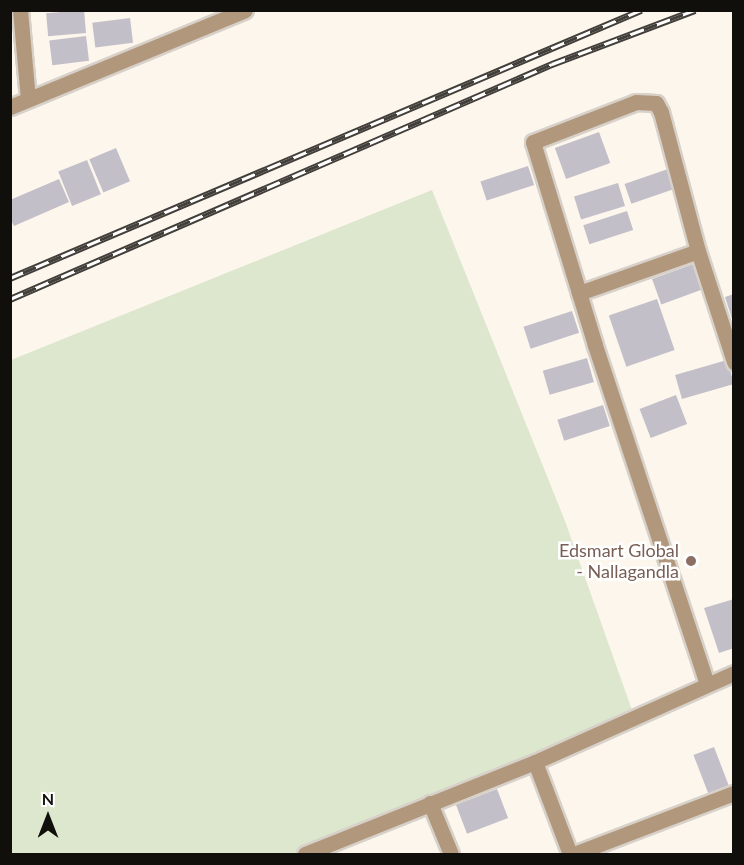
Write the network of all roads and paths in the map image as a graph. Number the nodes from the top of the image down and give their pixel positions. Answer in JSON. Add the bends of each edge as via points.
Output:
{"nodes":[{"id":1,"x":20,"y":10,"type":"edge"},
{"id":2,"x":245,"y":10,"type":"edge"},
{"id":3,"x":28,"y":99,"type":"junction"},
{"id":4,"x":10,"y":107,"type":"edge"},
{"id":5,"x":698,"y":251,"type":"junction"},
{"id":6,"x":579,"y":293,"type":"junction"},
{"id":7,"x":734,"y":362,"type":"edge"},
{"id":8,"x":734,"y":673,"type":"edge"},
{"id":9,"x":707,"y":684,"type":"junction"},
{"id":10,"x":535,"y":762,"type":"junction"},
{"id":11,"x":734,"y":793,"type":"edge"},
{"id":12,"x":430,"y":803,"type":"junction"},
{"id":13,"x":305,"y":855,"type":"edge"},
{"id":14,"x":451,"y":855,"type":"edge"},
{"id":15,"x":570,"y":855,"type":"edge"},
{"id":16,"x":574,"y":855,"type":"edge"}],
"edges":[{"from":1,"to":3,"type":"street"},
{"from":2,"to":3,"type":"street"},
{"from":3,"to":4,"type":"street"},
{"from":5,"to":6,"type":"street"},
{"from":5,"to":6,"type":"street","via":[[661,112],[656,103],[636,102],[533,142]]},
{"from":5,"to":7,"type":"street"},
{"from":6,"to":9,"type":"street"},
{"from":8,"to":9,"type":"street"},
{"from":9,"to":10,"type":"street"},
{"from":10,"to":12,"type":"street"},
{"from":10,"to":15,"type":"street"},
{"from":11,"to":16,"type":"street"},
{"from":12,"to":13,"type":"street"},
{"from":12,"to":14,"type":"street"}]}
